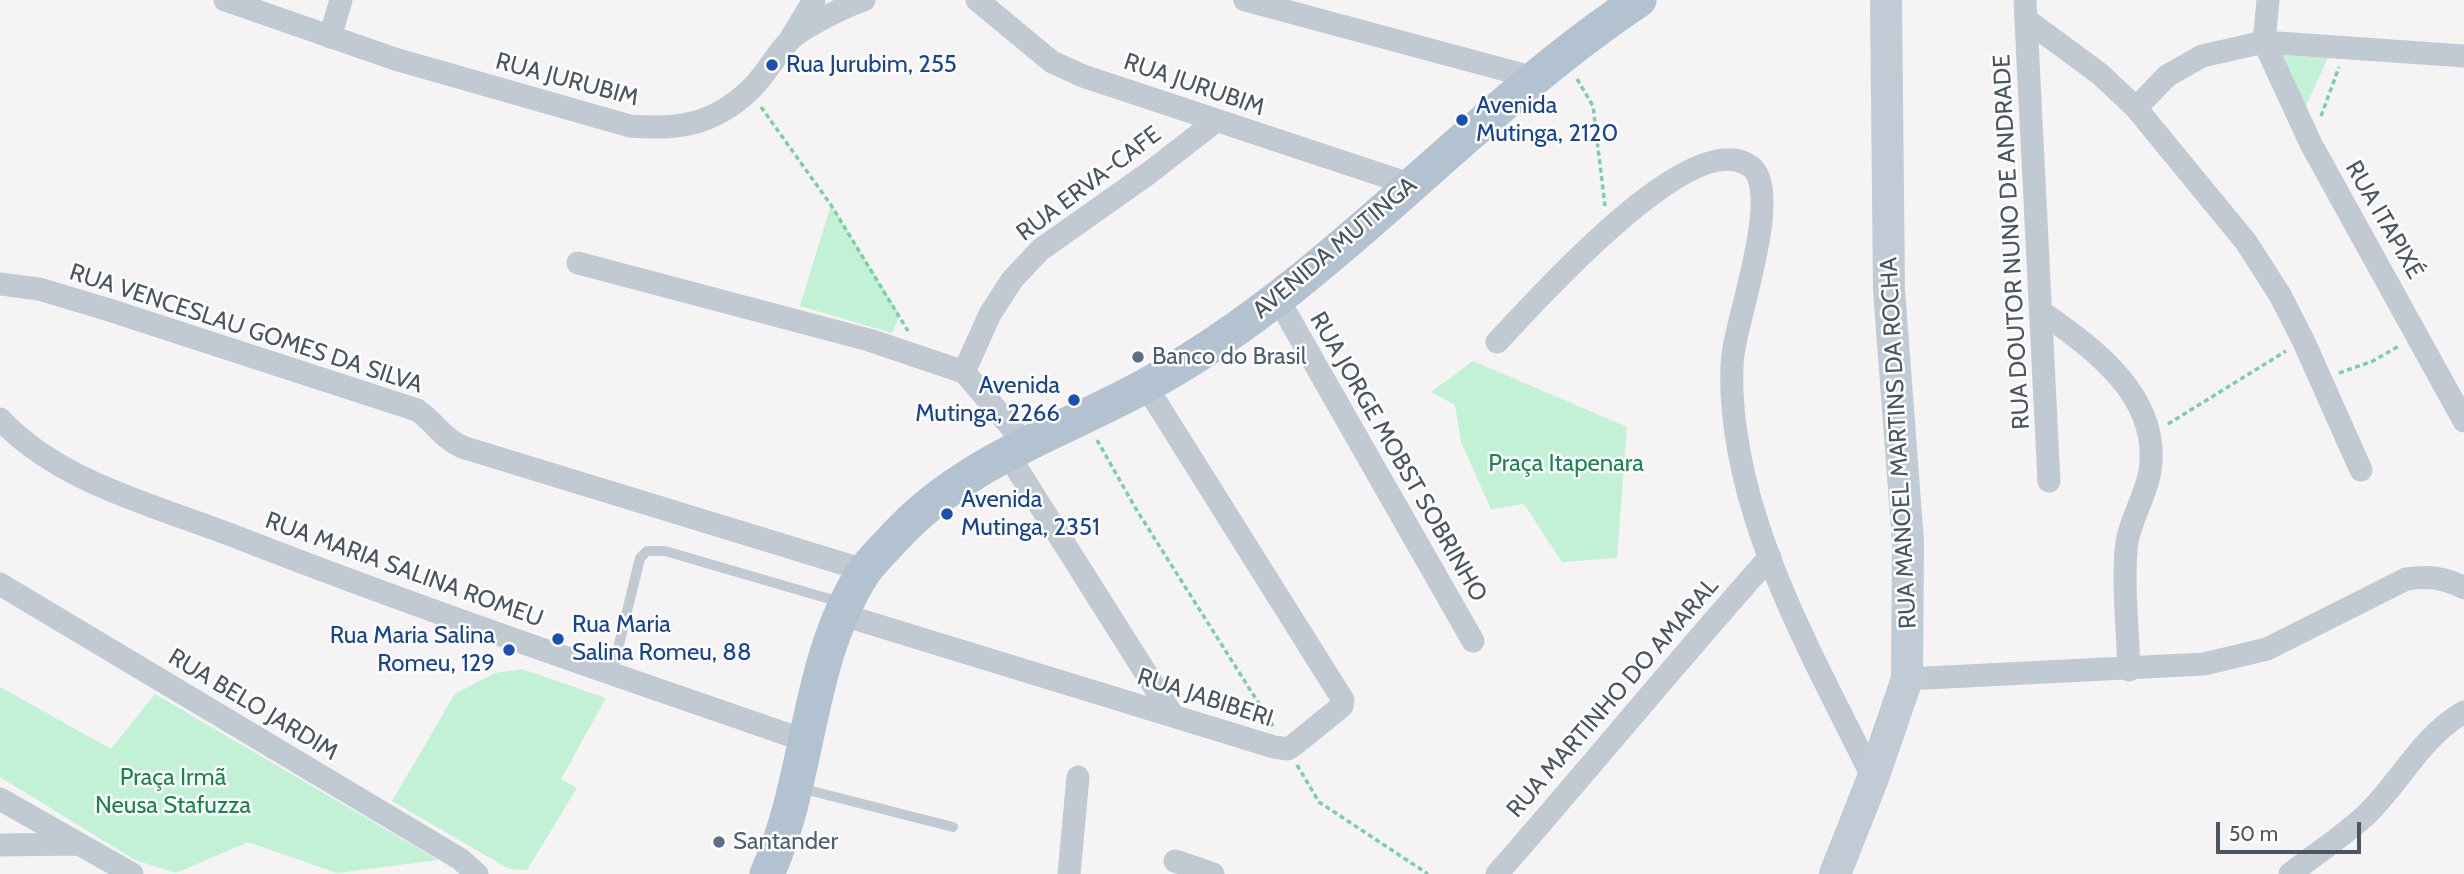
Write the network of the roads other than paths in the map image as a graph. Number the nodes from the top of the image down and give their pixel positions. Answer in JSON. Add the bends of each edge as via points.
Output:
{"nodes":[{"id":1,"x":225,"y":0,"type":"edge"},
{"id":2,"x":341,"y":0,"type":"edge"},
{"id":3,"x":814,"y":0,"type":"edge"},
{"id":4,"x":864,"y":0,"type":"edge"},
{"id":5,"x":977,"y":0,"type":"edge"},
{"id":6,"x":1245,"y":0,"type":"edge"},
{"id":7,"x":1639,"y":0,"type":"edge"},
{"id":8,"x":1886,"y":0,"type":"edge"},
{"id":9,"x":2268,"y":0,"type":"edge"},
{"id":10,"x":2026,"y":10,"type":"edge"},
{"id":11,"x":330,"y":37,"type":"junction"},
{"id":12,"x":791,"y":38,"type":"junction"},
{"id":13,"x":2264,"y":42,"type":"junction"},
{"id":14,"x":2464,"y":57,"type":"edge"},
{"id":15,"x":1535,"y":78,"type":"junction"},
{"id":16,"x":2136,"y":108,"type":"junction"},
{"id":17,"x":1216,"y":121,"type":"junction"},
{"id":18,"x":1412,"y":185,"type":"junction"},
{"id":19,"x":578,"y":263,"type":"dead end"},
{"id":20,"x":0,"y":284,"type":"edge"},
{"id":21,"x":1278,"y":299,"type":"junction"},
{"id":22,"x":2043,"y":313,"type":"junction"},
{"id":23,"x":1497,"y":342,"type":"dead end"},
{"id":24,"x":964,"y":372,"type":"junction"},
{"id":25,"x":1146,"y":386,"type":"junction"},
{"id":26,"x":0,"y":419,"type":"edge"},
{"id":27,"x":2464,"y":421,"type":"edge"},
{"id":28,"x":1016,"y":448,"type":"junction"},
{"id":29,"x":2361,"y":470,"type":"dead end"},
{"id":30,"x":2049,"y":481,"type":"dead end"},
{"id":31,"x":1770,"y":557,"type":"junction"},
{"id":32,"x":864,"y":570,"type":"junction"},
{"id":33,"x":0,"y":584,"type":"edge"},
{"id":34,"x":2464,"y":588,"type":"edge"},
{"id":35,"x":843,"y":609,"type":"junction"},
{"id":36,"x":1473,"y":641,"type":"dead end"},
{"id":37,"x":2129,"y":670,"type":"junction"},
{"id":38,"x":612,"y":673,"type":"junction"},
{"id":39,"x":1907,"y":679,"type":"junction"},
{"id":40,"x":2464,"y":712,"type":"edge"},
{"id":41,"x":1171,"y":713,"type":"junction"},
{"id":42,"x":806,"y":741,"type":"junction"},
{"id":43,"x":1078,"y":777,"type":"dead end"},
{"id":44,"x":1873,"y":778,"type":"junction"},
{"id":45,"x":795,"y":787,"type":"junction"},
{"id":46,"x":0,"y":799,"type":"edge"},
{"id":47,"x":953,"y":827,"type":"dead end"},
{"id":48,"x":77,"y":844,"type":"junction"},
{"id":49,"x":0,"y":845,"type":"edge"},
{"id":50,"x":1175,"y":861,"type":"dead end"},
{"id":51,"x":770,"y":873,"type":"edge"},
{"id":52,"x":132,"y":874,"type":"edge"},
{"id":53,"x":477,"y":874,"type":"edge"},
{"id":54,"x":1069,"y":874,"type":"edge"},
{"id":55,"x":1213,"y":874,"type":"edge"},
{"id":56,"x":1497,"y":874,"type":"edge"},
{"id":57,"x":1835,"y":874,"type":"edge"},
{"id":58,"x":2290,"y":874,"type":"edge"}],
"edges":[{"from":1,"to":11,"type":"street","name":"RUA JURUBIM"},
{"from":2,"to":11,"type":"street"},
{"from":3,"to":12,"type":"street"},
{"from":4,"to":12,"type":"street","name":"RUA JURUBIM"},
{"from":5,"to":17,"type":"street","name":"RUA JURUBIM","via":[[1052,62]]},
{"from":6,"to":15,"type":"street"},
{"from":7,"to":15,"type":"main road","name":"AVENIDA MUTINGA"},
{"from":8,"to":39,"type":"main road","name":"RUA MANOEL MARTINS DA ROCHA","via":[[1889,290],[1908,542]]},
{"from":9,"to":13,"type":"street"},
{"from":10,"to":16,"type":"street"},
{"from":10,"to":22,"type":"street","name":"RUA DOUTOR NUNO DE ANDRADE"},
{"from":11,"to":12,"type":"street","name":"RUA JURUBIM","via":[[395,60],[630,126],[664,129],[691,126],[749,91]]},
{"from":13,"to":14,"type":"street"},
{"from":13,"to":16,"type":"street","via":[[2202,56],[2167,76]]},
{"from":13,"to":27,"type":"street","name":"RUA ITAPIXÉ","via":[[2311,144]]},
{"from":15,"to":18,"type":"main road","name":"AVENIDA MUTINGA"},
{"from":16,"to":29,"type":"street","via":[[2246,242],[2280,295]]},
{"from":17,"to":18,"type":"street","name":"RUA JURUBIM"},
{"from":17,"to":24,"type":"street","name":"RUA ERVA-CAFE","via":[[1040,250],[1012,280],[990,314]]},
{"from":18,"to":21,"type":"main road","name":"AVENIDA MUTINGA"},
{"from":19,"to":24,"type":"street","via":[[869,340]]},
{"from":20,"to":32,"type":"street","name":"RUA VENCESLAU GOMES DA SILVA","via":[[39,289],[106,309],[417,410],[446,440],[462,447]]},
{"from":21,"to":25,"type":"main road","name":"AVENIDA MUTINGA","via":[[1214,346]]},
{"from":21,"to":36,"type":"street","name":"RUA JORGE MOBST SOBRINHO"},
{"from":22,"to":30,"type":"street","name":"RUA DOUTOR NUNO DE ANDRADE"},
{"from":22,"to":37,"type":"street","via":[[2112,368],[2142,412],[2150,436],[2150,473],[2127,546]]},
{"from":23,"to":31,"type":"street","via":[[1608,229],[1672,180],[1722,159],[1738,159],[1752,167],[1758,174],[1761,206],[1759,244],[1733,354],[1732,392],[1737,438]]},
{"from":24,"to":28,"type":"street"},
{"from":25,"to":28,"type":"main road","name":"AVENIDA MUTINGA"},
{"from":25,"to":41,"type":"street","name":"RUA JABIBERI","via":[[1341,696],[1342,706],[1288,749]]},
{"from":26,"to":38,"type":"street","name":"RUA MARIA SALINA ROMEU","via":[[48,461],[93,481],[363,586]]},
{"from":28,"to":32,"type":"main road","name":"AVENIDA MUTINGA","via":[[921,508]]},
{"from":28,"to":41,"type":"street"},
{"from":31,"to":44,"type":"street"},
{"from":31,"to":56,"type":"street","name":"RUA MARTINHO DO AMARAL"},
{"from":32,"to":35,"type":"main road","name":"AVENIDA MUTINGA"},
{"from":33,"to":53,"type":"street","name":"RUA BELO JARDIM","via":[[448,852]]},
{"from":34,"to":37,"type":"street","via":[[2428,576],[2406,579],[2267,649],[2204,664]]},
{"from":35,"to":38,"type":"lane","via":[[665,551],[647,551],[640,558]]},
{"from":35,"to":41,"type":"street","name":"RUA JABIBERI"},
{"from":35,"to":42,"type":"main road","name":"AVENIDA MUTINGA","via":[[815,694]]},
{"from":37,"to":39,"type":"street"},
{"from":38,"to":42,"type":"street","name":"RUA MARIA SALINA ROMEU"},
{"from":39,"to":44,"type":"main road","name":"RUA MANOEL MARTINS DA ROCHA"},
{"from":40,"to":58,"type":"street","via":[[2451,719],[2409,762],[2368,813]]},
{"from":42,"to":45,"type":"main road","name":"AVENIDA MUTINGA"},
{"from":43,"to":54,"type":"street"},
{"from":44,"to":57,"type":"main road","name":"RUA MANOEL MARTINS DA ROCHA"},
{"from":45,"to":47,"type":"lane"},
{"from":45,"to":51,"type":"main road","name":"AVENIDA MUTINGA"},
{"from":46,"to":48,"type":"street"},
{"from":48,"to":49,"type":"street"},
{"from":48,"to":52,"type":"street"},
{"from":50,"to":55,"type":"street"}]}
